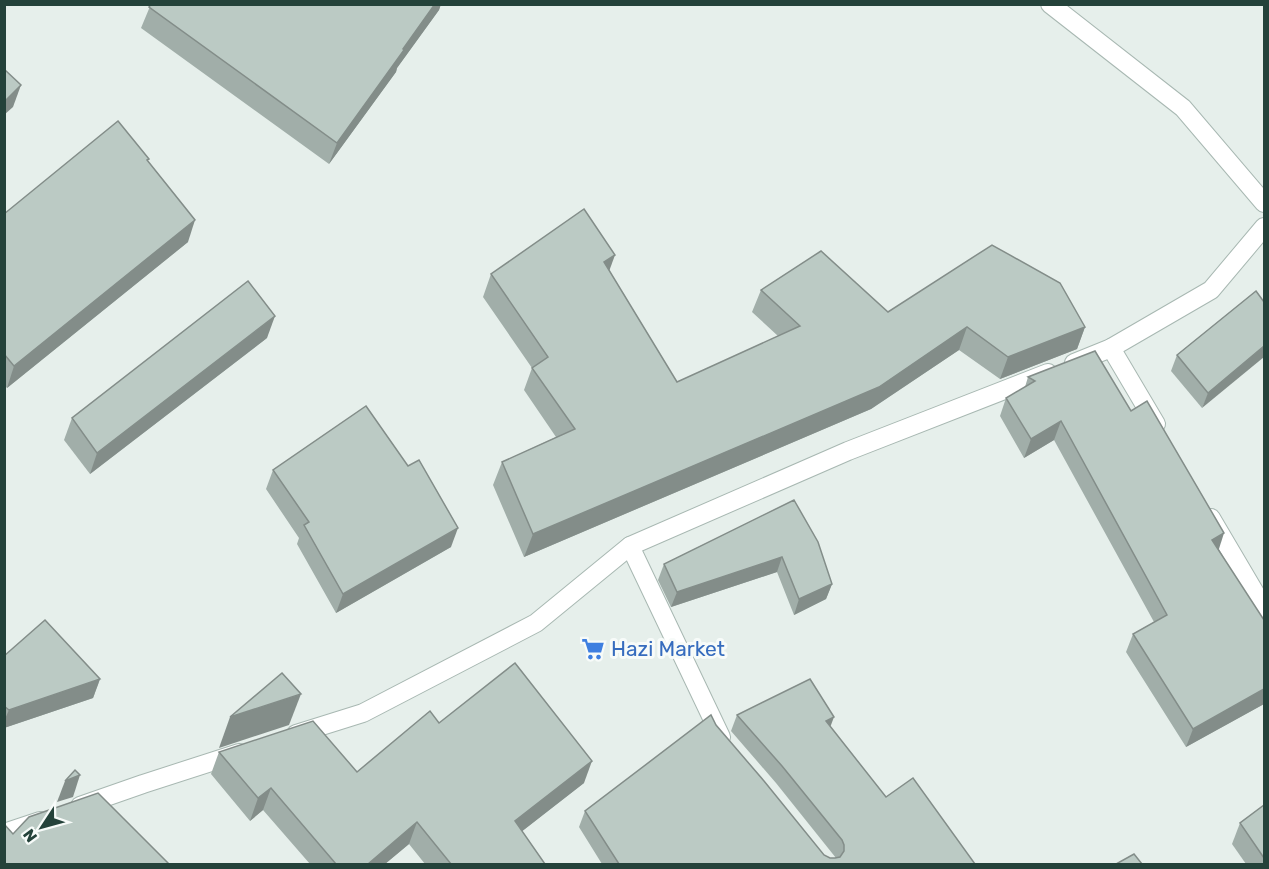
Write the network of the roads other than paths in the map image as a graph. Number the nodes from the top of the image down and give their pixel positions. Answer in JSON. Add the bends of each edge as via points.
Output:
{"nodes":[{"id":1,"x":1050,"y":4,"type":"edge"},
{"id":2,"x":1264,"y":203,"type":"edge"},
{"id":3,"x":1264,"y":227,"type":"edge"},
{"id":4,"x":1111,"y":348,"type":"junction"},
{"id":5,"x":1164,"y":438,"type":"edge"},
{"id":6,"x":1206,"y":508,"type":"edge"},
{"id":7,"x":630,"y":546,"type":"junction"},
{"id":8,"x":1264,"y":608,"type":"edge"},
{"id":9,"x":275,"y":741,"type":"edge"},
{"id":10,"x":253,"y":748,"type":"edge"},
{"id":11,"x":732,"y":750,"type":"edge"},
{"id":12,"x":4,"y":833,"type":"edge"}],
"edges":[{"from":1,"to":2,"type":"street","via":[[1183,108]]},
{"from":3,"to":4,"type":"street","via":[[1211,290]]},
{"from":4,"to":5,"type":"street"},
{"from":4,"to":7,"type":"street","via":[[848,452]]},
{"from":6,"to":8,"type":"street"},
{"from":7,"to":9,"type":"street","via":[[536,623],[363,713]]},
{"from":7,"to":11,"type":"street","via":[[719,734]]},
{"from":10,"to":12,"type":"street"}]}
